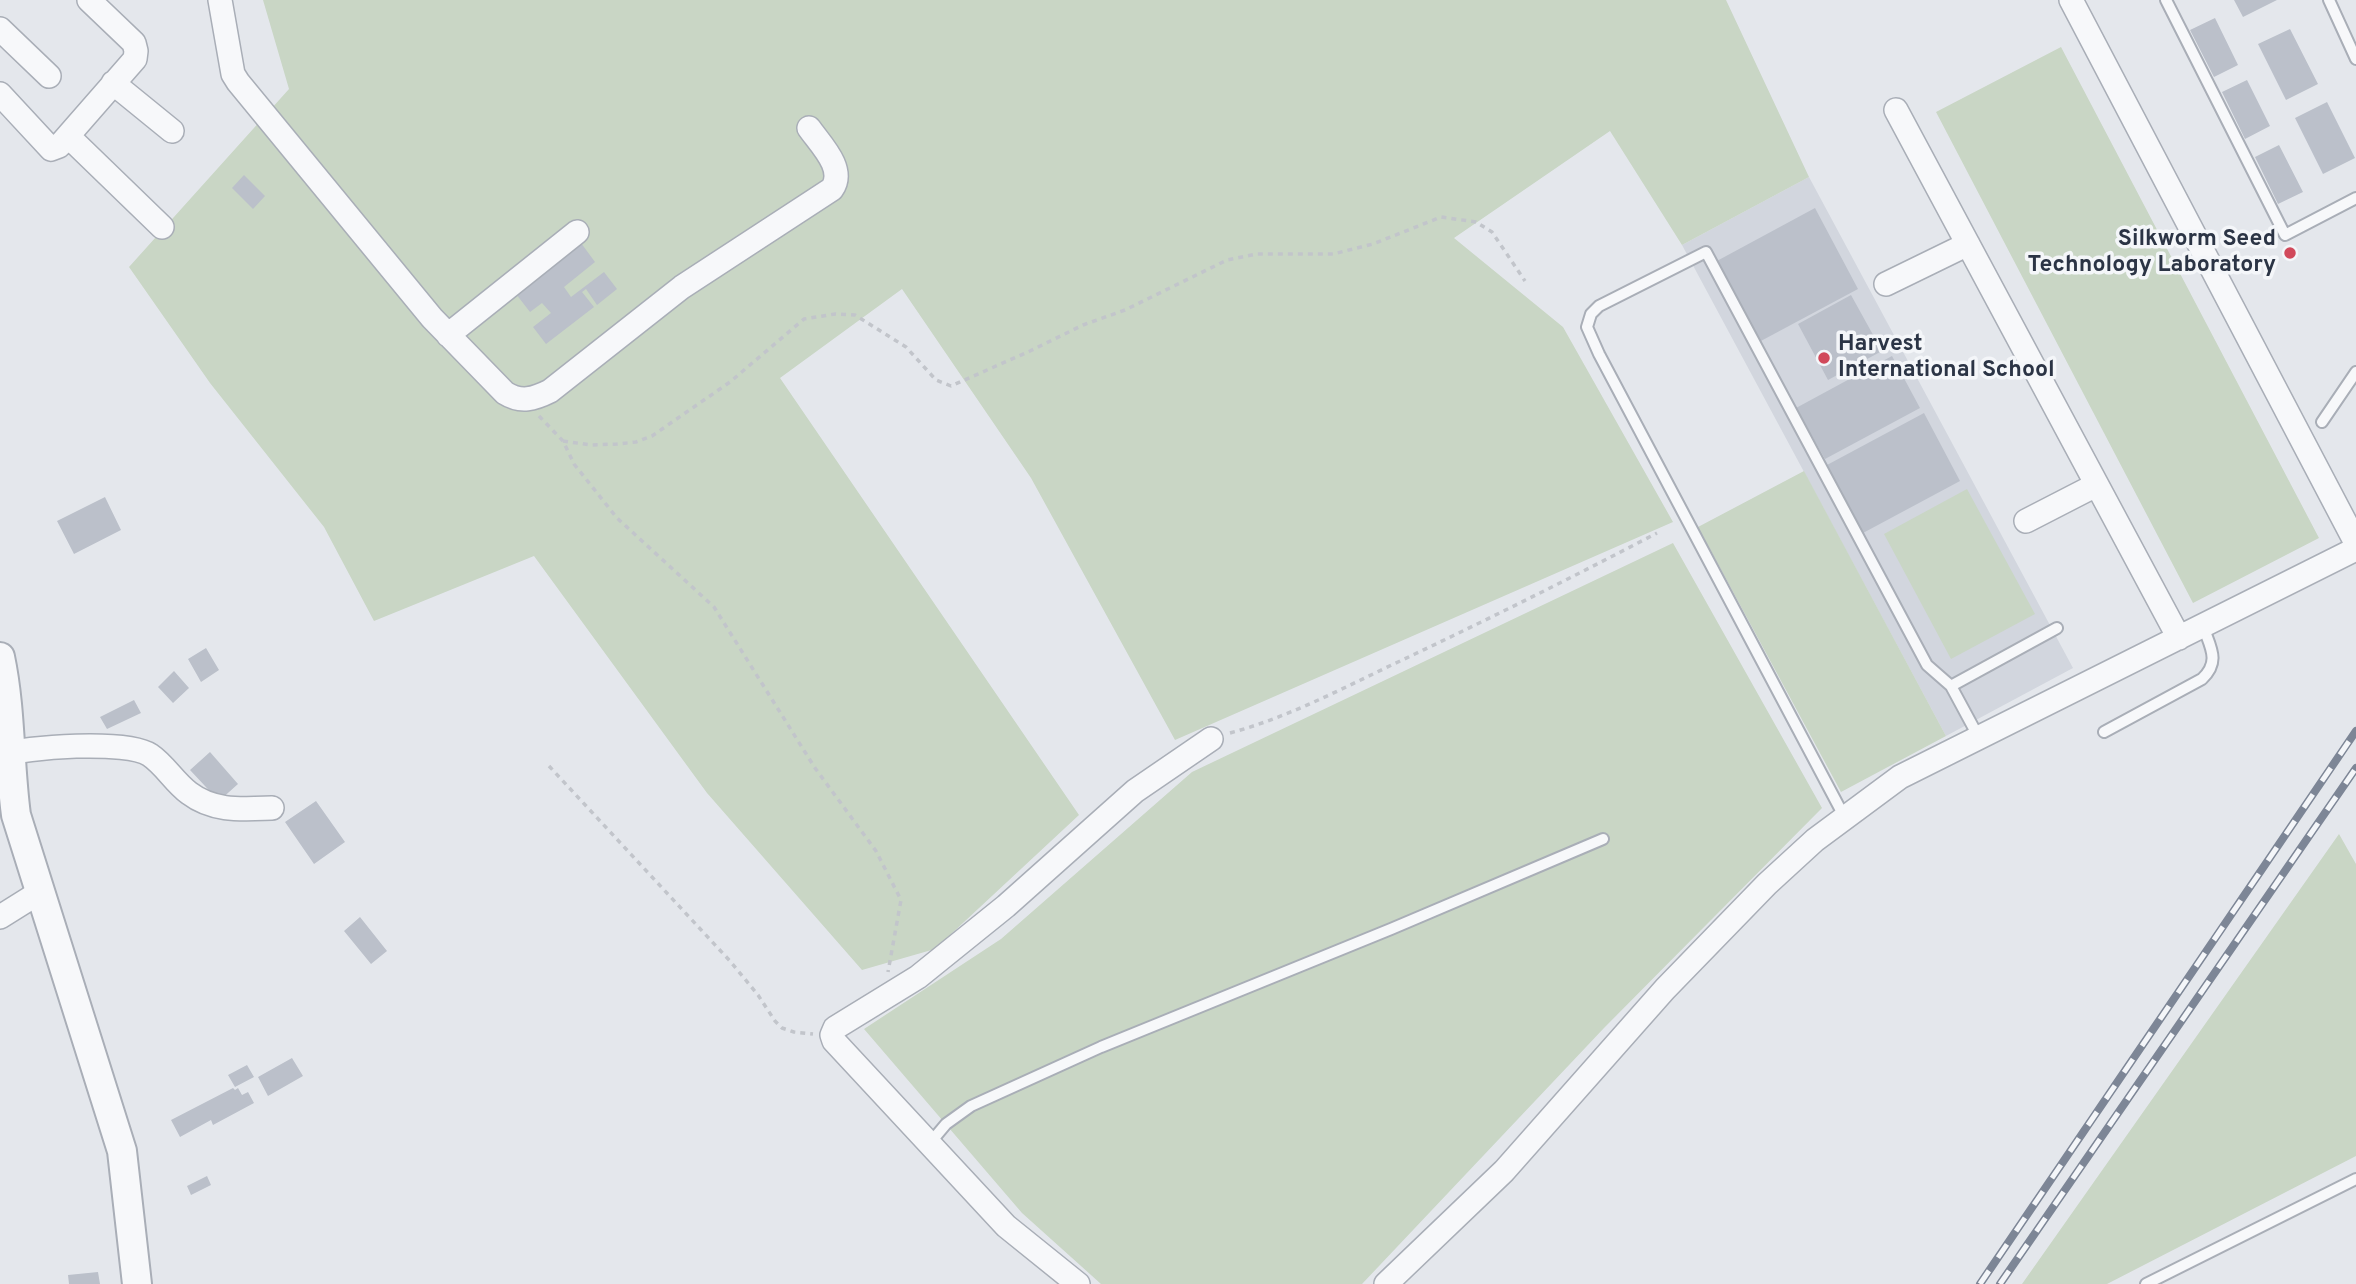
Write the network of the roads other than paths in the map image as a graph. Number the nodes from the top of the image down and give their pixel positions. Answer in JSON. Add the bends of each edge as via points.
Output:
{"nodes":[{"id":1,"x":89,"y":0,"type":"edge"},
{"id":2,"x":220,"y":0,"type":"edge"},
{"id":3,"x":2071,"y":0,"type":"edge"},
{"id":4,"x":2165,"y":0,"type":"edge"},
{"id":5,"x":2329,"y":0,"type":"edge"},
{"id":6,"x":0,"y":29,"type":"edge"},
{"id":7,"x":2356,"y":59,"type":"edge"},
{"id":8,"x":49,"y":76,"type":"dead end"},
{"id":9,"x":113,"y":83,"type":"junction"},
{"id":10,"x":0,"y":94,"type":"edge"},
{"id":11,"x":1896,"y":110,"type":"dead end"},
{"id":12,"x":809,"y":128,"type":"dead end"},
{"id":13,"x":172,"y":131,"type":"dead end"},
{"id":14,"x":68,"y":136,"type":"junction"},
{"id":15,"x":2356,"y":198,"type":"edge"},
{"id":16,"x":162,"y":227,"type":"dead end"},
{"id":17,"x":578,"y":232,"type":"dead end"},
{"id":18,"x":1968,"y":244,"type":"junction"},
{"id":19,"x":1886,"y":284,"type":"dead end"},
{"id":20,"x":448,"y":335,"type":"junction"},
{"id":21,"x":2356,"y":372,"type":"edge"},
{"id":22,"x":2322,"y":422,"type":"dead end"},
{"id":23,"x":2096,"y":485,"type":"junction"},
{"id":24,"x":2026,"y":522,"type":"dead end"},
{"id":25,"x":2356,"y":542,"type":"edge"},
{"id":26,"x":2356,"y":549,"type":"edge"},
{"id":27,"x":2203,"y":626,"type":"junction"},
{"id":28,"x":2057,"y":628,"type":"dead end"},
{"id":29,"x":2179,"y":638,"type":"junction"},
{"id":30,"x":0,"y":657,"type":"edge"},
{"id":31,"x":1951,"y":686,"type":"junction"},
{"id":32,"x":2104,"y":732,"type":"dead end"},
{"id":33,"x":1978,"y":736,"type":"junction"},
{"id":34,"x":1211,"y":739,"type":"road end"},
{"id":35,"x":5,"y":754,"type":"edge"},
{"id":36,"x":272,"y":808,"type":"dead end"},
{"id":37,"x":1845,"y":818,"type":"junction"},
{"id":38,"x":1602,"y":839,"type":"dead end"},
{"id":39,"x":40,"y":892,"type":"junction"},
{"id":40,"x":0,"y":917,"type":"edge"},
{"id":41,"x":930,"y":1143,"type":"junction"},
{"id":42,"x":2356,"y":1179,"type":"edge"},
{"id":43,"x":136,"y":1284,"type":"edge"},
{"id":44,"x":1078,"y":1284,"type":"edge"},
{"id":45,"x":1386,"y":1284,"type":"edge"},
{"id":46,"x":2146,"y":1284,"type":"edge"}],
"edges":[{"from":1,"to":9,"type":"street","via":[[134,43],[135,59]]},
{"from":2,"to":20,"type":"street","via":[[238,82]]},
{"from":3,"to":25,"type":"street"},
{"from":4,"to":15,"type":"lane","via":[[2285,235]]},
{"from":5,"to":7,"type":"lane"},
{"from":6,"to":8,"type":"street"},
{"from":9,"to":13,"type":"street"},
{"from":9,"to":14,"type":"street"},
{"from":10,"to":14,"type":"street","via":[[51,149]]},
{"from":11,"to":18,"type":"street"},
{"from":12,"to":20,"type":"street","via":[[837,170],[838,181],[832,189],[682,288],[550,391],[535,399],[512,398]]},
{"from":14,"to":16,"type":"street"},
{"from":17,"to":20,"type":"street"},
{"from":18,"to":19,"type":"street"},
{"from":18,"to":23,"type":"street"},
{"from":21,"to":22,"type":"lane"},
{"from":23,"to":24,"type":"street"},
{"from":23,"to":29,"type":"street"},
{"from":26,"to":27,"type":"street"},
{"from":27,"to":29,"type":"street"},
{"from":27,"to":32,"type":"lane","via":[[2214,659],[2210,671]]},
{"from":28,"to":31,"type":"lane"},
{"from":29,"to":33,"type":"street"},
{"from":30,"to":35,"type":"street","via":[[7,693]]},
{"from":31,"to":33,"type":"lane"},
{"from":31,"to":37,"type":"lane","via":[[1927,665],[1706,253],[1599,306],[1587,327],[1599,354]]},
{"from":33,"to":37,"type":"street","via":[[1900,777]]},
{"from":34,"to":41,"type":"street","via":[[1135,791],[918,978],[835,1028],[834,1041]]},
{"from":35,"to":36,"type":"street","via":[[92,746],[139,749],[205,803],[227,810]]},
{"from":35,"to":39,"type":"street","via":[[16,815]]},
{"from":37,"to":45,"type":"street","via":[[1767,884],[1665,989],[1504,1171]]},
{"from":38,"to":41,"type":"lane","via":[[1101,1046],[971,1106]]},
{"from":39,"to":40,"type":"street"},
{"from":39,"to":43,"type":"street","via":[[122,1151]]},
{"from":41,"to":44,"type":"street","via":[[1006,1226]]},
{"from":42,"to":46,"type":"lane"}]}
